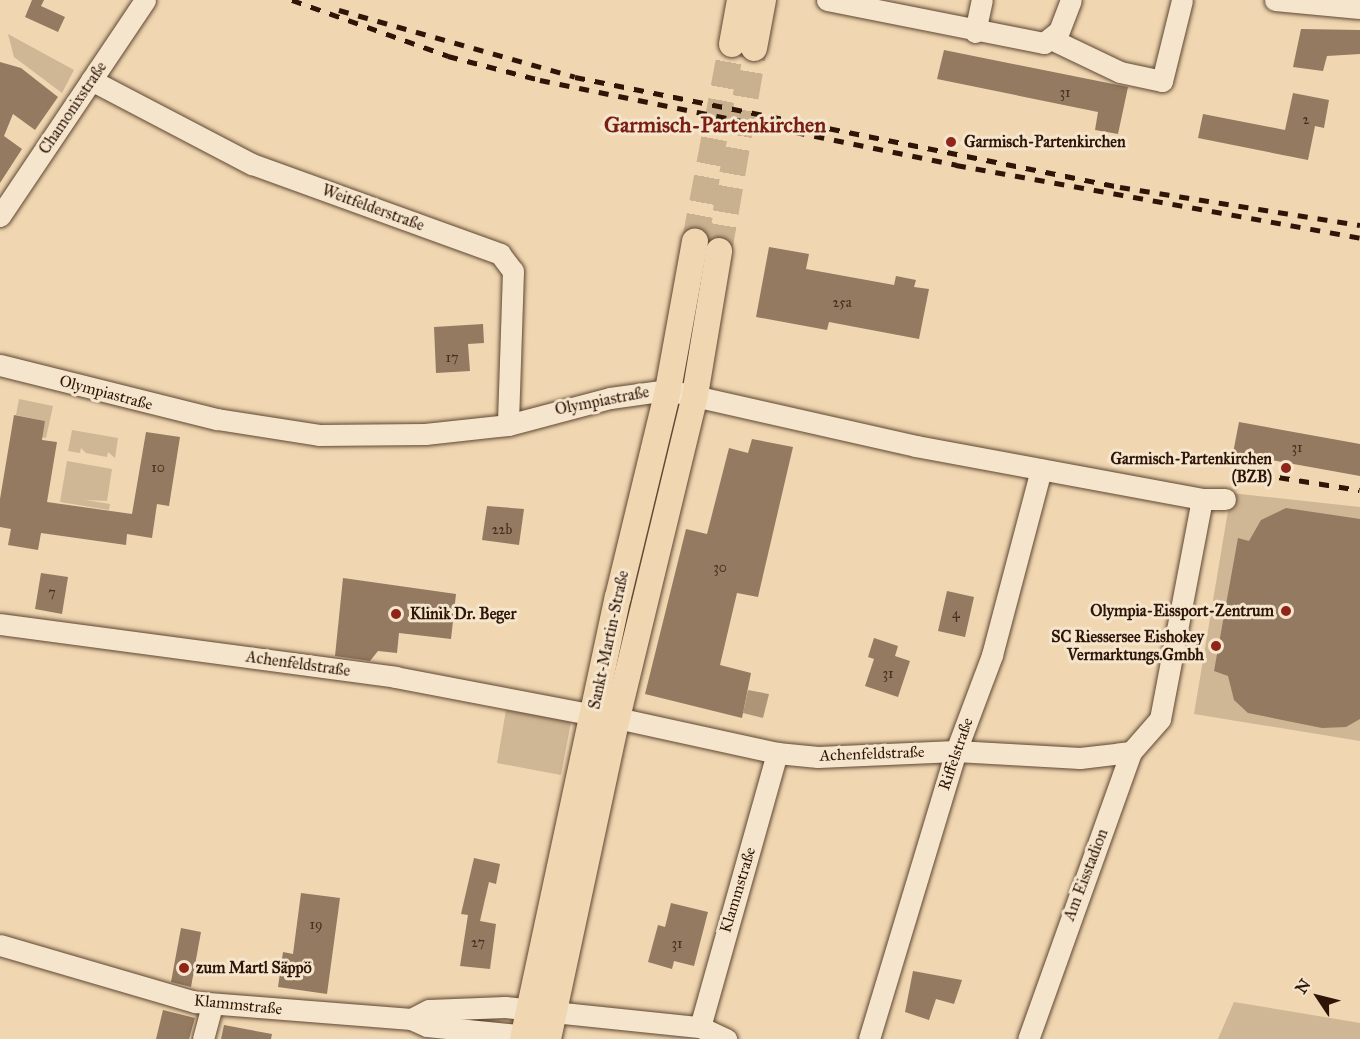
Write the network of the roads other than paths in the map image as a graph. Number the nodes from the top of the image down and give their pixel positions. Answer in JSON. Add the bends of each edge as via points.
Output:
{"nodes":[{"id":1,"x":145,"y":0,"type":"edge"},
{"id":2,"x":740,"y":0,"type":"edge"},
{"id":3,"x":763,"y":0,"type":"edge"},
{"id":4,"x":827,"y":0,"type":"edge"},
{"id":5,"x":982,"y":0,"type":"edge"},
{"id":6,"x":1071,"y":0,"type":"edge"},
{"id":7,"x":1182,"y":0,"type":"edge"},
{"id":8,"x":1275,"y":0,"type":"edge"},
{"id":9,"x":1360,"y":8,"type":"edge"},
{"id":10,"x":975,"y":32,"type":"junction"},
{"id":11,"x":1051,"y":39,"type":"junction"},
{"id":12,"x":91,"y":80,"type":"junction"},
{"id":13,"x":0,"y":216,"type":"edge"},
{"id":14,"x":695,"y":241,"type":"tunnel mouth"},
{"id":15,"x":719,"y":251,"type":"tunnel mouth"},
{"id":16,"x":0,"y":365,"type":"edge"},
{"id":17,"x":668,"y":390,"type":"junction"},
{"id":18,"x":695,"y":395,"type":"junction"},
{"id":19,"x":508,"y":425,"type":"junction"},
{"id":20,"x":1041,"y":469,"type":"junction"},
{"id":21,"x":1202,"y":499,"type":"junction"},
{"id":22,"x":1225,"y":499,"type":"dead end"},
{"id":23,"x":0,"y":624,"type":"edge"},
{"id":24,"x":605,"y":716,"type":"junction"},
{"id":25,"x":956,"y":751,"type":"junction"},
{"id":26,"x":1131,"y":752,"type":"junction"},
{"id":27,"x":777,"y":753,"type":"junction"},
{"id":28,"x":0,"y":945,"type":"edge"},
{"id":29,"x":212,"y":1005,"type":"junction"},
{"id":30,"x":528,"y":1010,"type":"junction"},
{"id":31,"x":554,"y":1013,"type":"junction"},
{"id":32,"x":411,"y":1019,"type":"junction"},
{"id":33,"x":700,"y":1027,"type":"junction"},
{"id":34,"x":536,"y":1038,"type":"edge"},
{"id":35,"x":203,"y":1039,"type":"edge"},
{"id":36,"x":557,"y":1039,"type":"edge"},
{"id":37,"x":726,"y":1039,"type":"edge"},
{"id":38,"x":869,"y":1039,"type":"edge"},
{"id":39,"x":1028,"y":1039,"type":"edge"}],
"edges":[{"from":1,"to":12,"type":"street","name":"Chamonixstraße"},
{"from":2,"to":3,"type":"main road","via":[[743,46]]},
{"from":4,"to":10,"type":"street"},
{"from":5,"to":10,"type":"street"},
{"from":6,"to":11,"type":"street","via":[[1067,19]]},
{"from":7,"to":11,"type":"street","via":[[1162,81],[1110,66]]},
{"from":8,"to":9,"type":"street"},
{"from":10,"to":11,"type":"street","via":[[1044,43]]},
{"from":12,"to":13,"type":"street","name":"Chamonixstraße"},
{"from":12,"to":19,"type":"street","name":"Weitfelderstraße","via":[[252,164],[500,254],[513,271]]},
{"from":14,"to":17,"type":"main road","name":"Sankt-Martin-Straße"},
{"from":15,"to":18,"type":"main road","name":"Sankt-Martin-Straße"},
{"from":16,"to":19,"type":"street","name":"Olympiastraße","via":[[162,407],[319,435],[425,434]]},
{"from":17,"to":18,"type":"street","name":"Olympiastraße"},
{"from":17,"to":19,"type":"street","name":"Olympiastraße","via":[[610,398]]},
{"from":17,"to":24,"type":"main road","name":"Sankt-Martin-Straße"},
{"from":18,"to":20,"type":"street","name":"Olympiastraße","via":[[916,446]]},
{"from":18,"to":24,"type":"main road","name":"Sankt-Martin-Straße"},
{"from":20,"to":21,"type":"street","name":"Olympiastraße"},
{"from":20,"to":25,"type":"street","name":"Riffelstraße","via":[[992,655]]},
{"from":21,"to":22,"type":"street","name":"Olympiastraße"},
{"from":21,"to":26,"type":"street","name":"Am Eisstadion","via":[[1201,523],[1160,719]]},
{"from":23,"to":24,"type":"street","name":"Achenfeldstraße","via":[[395,677]]},
{"from":24,"to":27,"type":"street","name":"Achenfeldstraße"},
{"from":24,"to":30,"type":"main road","name":"Sankt-Martin-Straße"},
{"from":24,"to":31,"type":"main road","name":"Sankt-Martin-Straße"},
{"from":25,"to":26,"type":"street","name":"Achenfeldstraße","via":[[1080,759]]},
{"from":25,"to":27,"type":"street","name":"Achenfeldstraße","via":[[843,758]]},
{"from":25,"to":38,"type":"street","name":"Riffelstraße"},
{"from":26,"to":39,"type":"street","name":"Am Eisstadion"},
{"from":27,"to":33,"type":"street","name":"Klammstraße"},
{"from":28,"to":29,"type":"street","name":"Klammstraße"},
{"from":29,"to":32,"type":"street","name":"Klammstraße"},
{"from":29,"to":35,"type":"street"},
{"from":30,"to":31,"type":"street","name":"Klammstraße"},
{"from":30,"to":32,"type":"street","name":"Klammstraße","via":[[429,1010]]},
{"from":30,"to":34,"type":"main road","name":"Sankt-Martin-Straße"},
{"from":31,"to":33,"type":"street","name":"Klammstraße"},
{"from":31,"to":34,"type":"main road","name":"Sankt-Martin-Straße"},
{"from":32,"to":34,"type":"street","name":"Klammstraße","via":[[427,1026]]},
{"from":33,"to":37,"type":"street","name":"Klammstraße"},
{"from":34,"to":36,"type":"street","name":"Klammstraße"}]}
